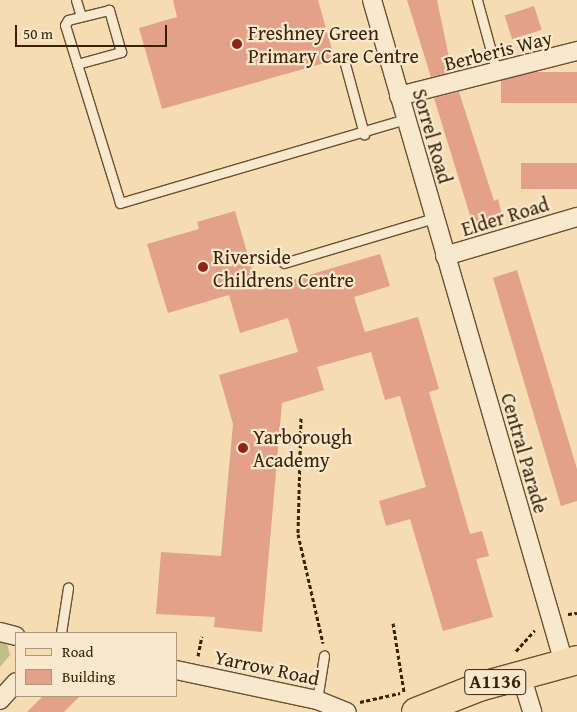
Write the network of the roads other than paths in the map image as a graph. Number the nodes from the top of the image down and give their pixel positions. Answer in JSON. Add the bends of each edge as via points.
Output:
{"nodes":[{"id":1,"x":76,"y":0,"type":"edge"},
{"id":2,"x":372,"y":0,"type":"edge"},
{"id":3,"x":477,"y":0,"type":"edge"},
{"id":4,"x":81,"y":16,"type":"junction"},
{"id":5,"x":577,"y":51,"type":"edge"},
{"id":6,"x":77,"y":64,"type":"junction"},
{"id":7,"x":345,"y":64,"type":"dead end"},
{"id":8,"x":497,"y":73,"type":"junction"},
{"id":9,"x":399,"y":96,"type":"junction"},
{"id":10,"x":406,"y":119,"type":"junction"},
{"id":11,"x":364,"y":134,"type":"junction"},
{"id":12,"x":577,"y":217,"type":"edge"},
{"id":13,"x":434,"y":218,"type":"junction"},
{"id":14,"x":445,"y":256,"type":"junction"},
{"id":15,"x":284,"y":264,"type":"dead end"},
{"id":16,"x":68,"y":588,"type":"dead end"},
{"id":17,"x":0,"y":632,"type":"edge"},
{"id":18,"x":61,"y":632,"type":"edge"},
{"id":19,"x":15,"y":636,"type":"edge"},
{"id":20,"x":324,"y":656,"type":"road end"},
{"id":21,"x":571,"y":661,"type":"edge"},
{"id":22,"x":178,"y":670,"type":"edge"},
{"id":23,"x":521,"y":675,"type":"junction"},
{"id":24,"x":15,"y":683,"type":"edge"},
{"id":25,"x":0,"y":700,"type":"edge"},
{"id":26,"x":317,"y":700,"type":"junction"},
{"id":27,"x":411,"y":707,"type":"edge"},
{"id":28,"x":347,"y":712,"type":"edge"},
{"id":29,"x":532,"y":712,"type":"edge"}],
"edges":[{"from":1,"to":4,"type":"lane"},
{"from":2,"to":9,"type":"street","name":"Sorrel Road"},
{"from":3,"to":8,"type":"lane"},
{"from":4,"to":6,"type":"lane","via":[[65,22]]},
{"from":4,"to":6,"type":"lane","via":[[109,10],[122,47],[117,54]]},
{"from":5,"to":8,"type":"street","name":"Berberis Way"},
{"from":6,"to":11,"type":"lane","via":[[118,200],[124,203]]},
{"from":7,"to":11,"type":"lane"},
{"from":8,"to":9,"type":"street","name":"Berberis Way"},
{"from":9,"to":10,"type":"street","name":"Sorrel Road"},
{"from":10,"to":11,"type":"lane"},
{"from":10,"to":13,"type":"street","name":"Sorrel Road"},
{"from":12,"to":14,"type":"street","name":"Elder Road"},
{"from":13,"to":14,"type":"street","name":"Sorrel Road"},
{"from":13,"to":15,"type":"lane"},
{"from":14,"to":21,"type":"street","name":"Central Parade"},
{"from":16,"to":18,"type":"lane"},
{"from":17,"to":19,"type":"street"},
{"from":20,"to":26,"type":"lane"},
{"from":21,"to":23,"type":"main road","number":"A1136"},
{"from":22,"to":26,"type":"street","name":"Yarrow Road"},
{"from":23,"to":27,"type":"main road","number":"A1136"},
{"from":23,"to":29,"type":"street"},
{"from":24,"to":25,"type":"street"},
{"from":26,"to":28,"type":"street","name":"Yarrow Road"}]}
